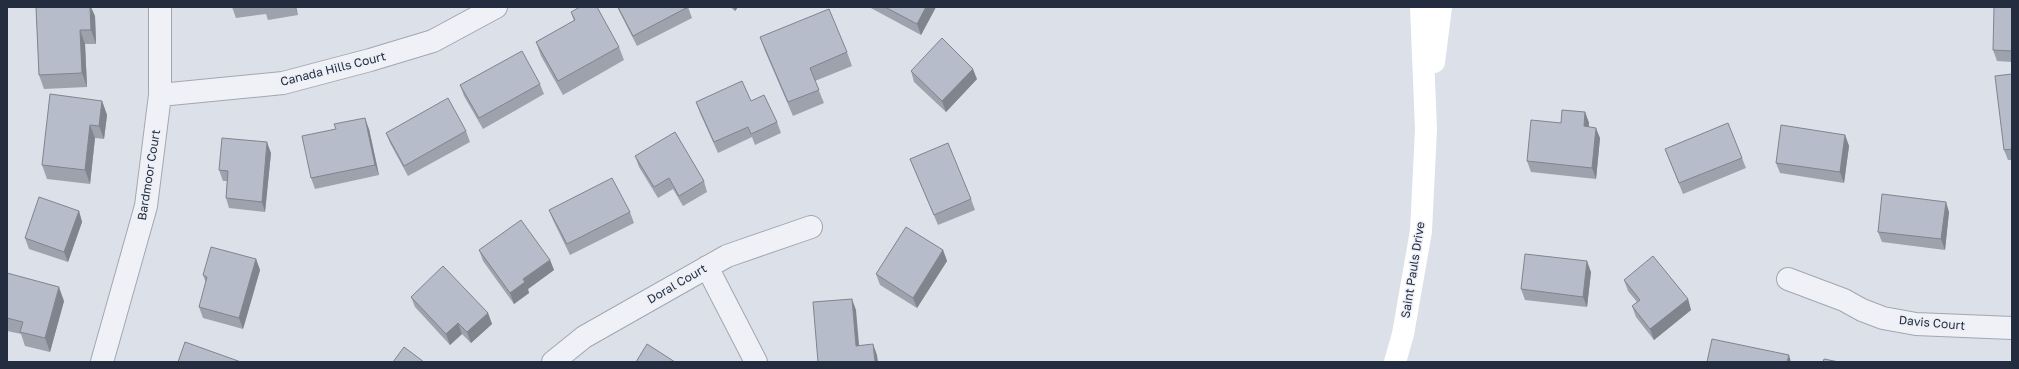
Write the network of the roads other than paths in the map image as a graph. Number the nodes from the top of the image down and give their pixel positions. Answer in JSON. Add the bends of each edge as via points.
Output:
{"nodes":[{"id":1,"x":160,"y":7,"type":"edge"},
{"id":2,"x":496,"y":7,"type":"edge"},
{"id":3,"x":1421,"y":7,"type":"edge"},
{"id":4,"x":1441,"y":7,"type":"edge"},
{"id":5,"x":160,"y":94,"type":"junction"},
{"id":6,"x":1426,"y":129,"type":"junction"},
{"id":7,"x":812,"y":227,"type":"dead end"},
{"id":8,"x":707,"y":268,"type":"junction"},
{"id":9,"x":1788,"y":279,"type":"dead end"},
{"id":10,"x":2012,"y":328,"type":"edge"},
{"id":11,"x":102,"y":362,"type":"edge"},
{"id":12,"x":553,"y":362,"type":"edge"},
{"id":13,"x":756,"y":362,"type":"edge"},
{"id":14,"x":1395,"y":362,"type":"edge"}],
"edges":[{"from":1,"to":5,"type":"street","name":"Bardmoor Court"},
{"from":2,"to":5,"type":"street","name":"Canada Hills Court","via":[[434,41],[362,62],[283,82]]},
{"from":3,"to":6,"type":"street","name":"Saint Pauls Drive"},
{"from":4,"to":6,"type":"street","name":"Saint Pauls Drive"},
{"from":5,"to":11,"type":"street","name":"Bardmoor Court","via":[[146,206]]},
{"from":6,"to":14,"type":"street","name":"Saint Pauls Drive","via":[[1421,231],[1403,334]]},
{"from":7,"to":8,"type":"street","name":"Doral Court","via":[[727,256]]},
{"from":8,"to":12,"type":"street","name":"Doral Court","via":[[584,337]]},
{"from":8,"to":13,"type":"street"},
{"from":9,"to":10,"type":"street","name":"Davis Court","via":[[1883,318],[1916,324]]}]}
